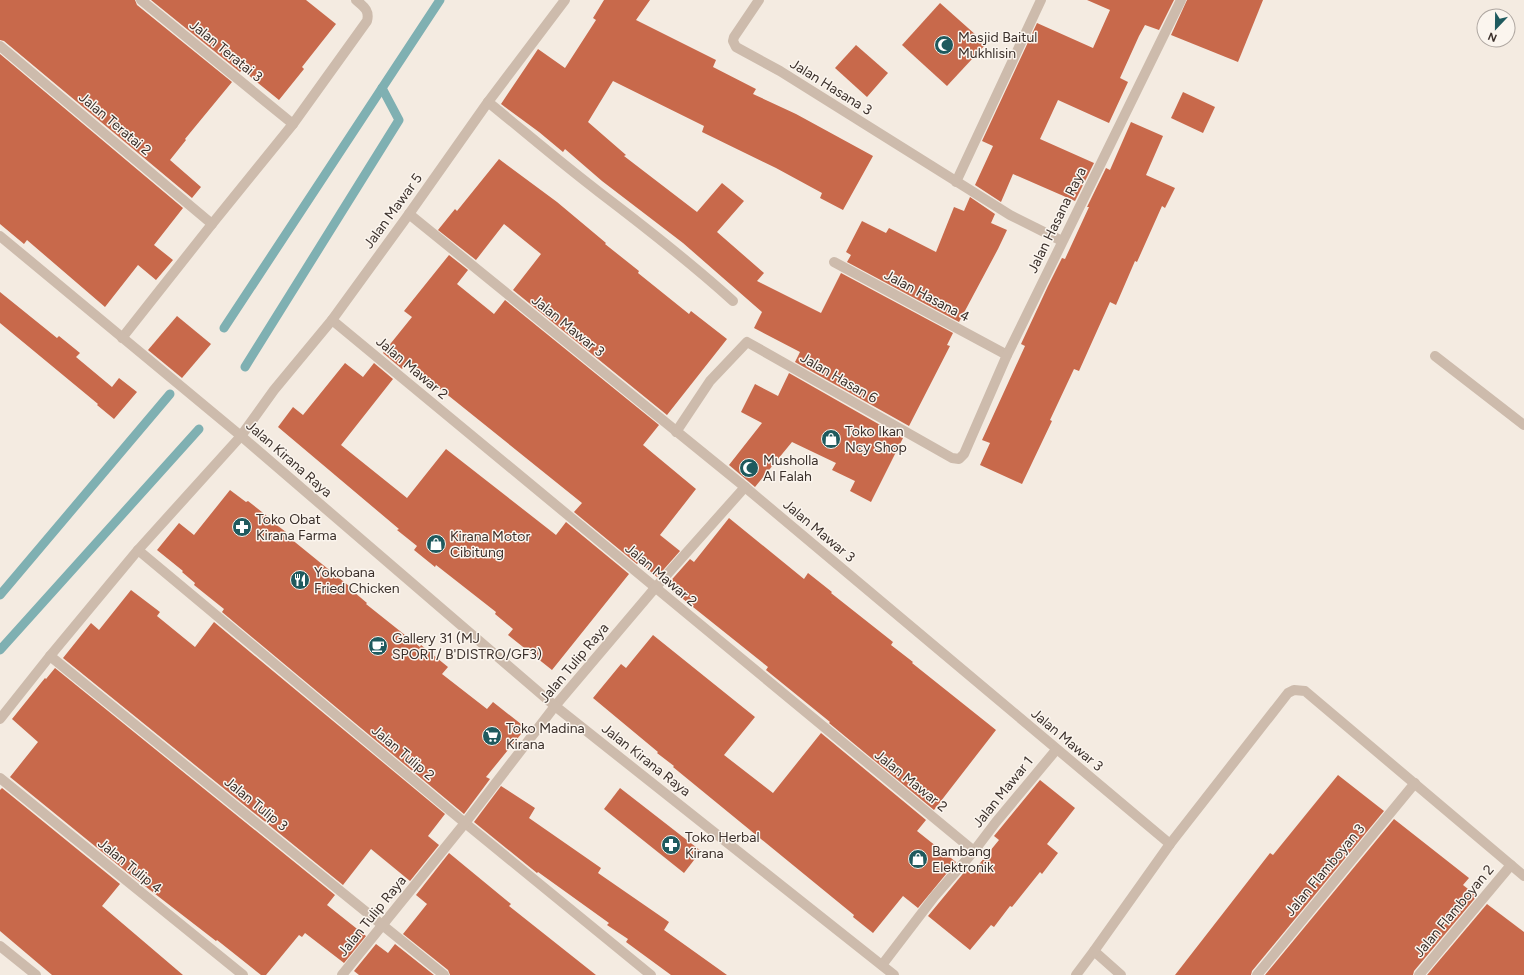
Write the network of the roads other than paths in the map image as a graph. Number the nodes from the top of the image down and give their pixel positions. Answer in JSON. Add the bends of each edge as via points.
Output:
{"nodes":[{"id":1,"x":141,"y":0,"type":"edge"},
{"id":2,"x":356,"y":0,"type":"edge"},
{"id":3,"x":565,"y":0,"type":"edge"},
{"id":4,"x":759,"y":0,"type":"edge"},
{"id":5,"x":1041,"y":0,"type":"edge"},
{"id":6,"x":1181,"y":0,"type":"edge"},
{"id":7,"x":0,"y":46,"type":"edge"},
{"id":8,"x":488,"y":102,"type":"junction"},
{"id":9,"x":293,"y":124,"type":"junction"},
{"id":10,"x":956,"y":182,"type":"junction"},
{"id":11,"x":409,"y":214,"type":"junction"},
{"id":12,"x":212,"y":224,"type":"junction"},
{"id":13,"x":0,"y":236,"type":"edge"},
{"id":14,"x":1062,"y":241,"type":"junction"},
{"id":15,"x":834,"y":262,"type":"dead end"},
{"id":16,"x":733,"y":301,"type":"dead end"},
{"id":17,"x":332,"y":320,"type":"junction"},
{"id":18,"x":122,"y":338,"type":"junction"},
{"id":19,"x":1006,"y":355,"type":"junction"},
{"id":20,"x":1435,"y":356,"type":"dead end"},
{"id":21,"x":1524,"y":424,"type":"edge"},
{"id":22,"x":676,"y":432,"type":"junction"},
{"id":23,"x":241,"y":436,"type":"junction"},
{"id":24,"x":964,"y":454,"type":"joint"},
{"id":25,"x":744,"y":487,"type":"junction"},
{"id":26,"x":138,"y":550,"type":"junction"},
{"id":27,"x":655,"y":588,"type":"junction"},
{"id":28,"x":50,"y":656,"type":"junction"},
{"id":29,"x":555,"y":706,"type":"junction"},
{"id":30,"x":0,"y":718,"type":"edge"},
{"id":31,"x":1056,"y":750,"type":"junction"},
{"id":32,"x":0,"y":778,"type":"edge"},
{"id":33,"x":1415,"y":784,"type":"junction"},
{"id":34,"x":465,"y":823,"type":"junction"},
{"id":35,"x":1170,"y":844,"type":"junction"},
{"id":36,"x":974,"y":851,"type":"junction"},
{"id":37,"x":1511,"y":865,"type":"junction"},
{"id":38,"x":1524,"y":876,"type":"edge"},
{"id":39,"x":382,"y":925,"type":"junction"},
{"id":40,"x":0,"y":946,"type":"edge"},
{"id":41,"x":1094,"y":952,"type":"junction"},
{"id":42,"x":882,"y":965,"type":"junction"},
{"id":43,"x":36,"y":975,"type":"edge"},
{"id":44,"x":243,"y":975,"type":"edge"},
{"id":45,"x":342,"y":975,"type":"edge"},
{"id":46,"x":444,"y":975,"type":"edge"},
{"id":47,"x":651,"y":975,"type":"edge"},
{"id":48,"x":894,"y":975,"type":"edge"},
{"id":49,"x":1076,"y":975,"type":"edge"},
{"id":50,"x":1121,"y":975,"type":"edge"},
{"id":51,"x":1257,"y":975,"type":"edge"},
{"id":52,"x":1420,"y":975,"type":"edge"}],
"edges":[{"from":1,"to":9,"type":"street","name":"Jalan Teratai 3"},
{"from":2,"to":9,"type":"street","via":[[366,9],[369,15],[367,21]]},
{"from":3,"to":8,"type":"street","name":"Jalan Mawar 5"},
{"from":4,"to":10,"type":"street","name":"Jalan Hasana 3","via":[[734,37],[736,47],[780,71]]},
{"from":5,"to":10,"type":"street"},
{"from":6,"to":14,"type":"street","name":"Jalan Hasana Raya"},
{"from":7,"to":12,"type":"street","name":"Jalan Teratai 2"},
{"from":8,"to":11,"type":"street","name":"Jalan Mawar 5"},
{"from":8,"to":16,"type":"street","via":[[667,244]]},
{"from":9,"to":12,"type":"street"},
{"from":10,"to":14,"type":"street","name":"Jalan Hasana 3","via":[[1010,215]]},
{"from":11,"to":17,"type":"street","name":"Jalan Mawar 5"},
{"from":11,"to":22,"type":"street","name":"Jalan Mawar 3"},
{"from":12,"to":18,"type":"street"},
{"from":13,"to":18,"type":"street","name":"Jalan Kirana Raya"},
{"from":14,"to":19,"type":"street","name":"Jalan Hasana Raya"},
{"from":15,"to":19,"type":"street","name":"Jalan Hasana 4"},
{"from":17,"to":23,"type":"street","name":"Jalan Mawar 5","via":[[274,390]]},
{"from":17,"to":27,"type":"street","name":"Jalan Mawar 2"},
{"from":18,"to":23,"type":"street","name":"Jalan Kirana Raya"},
{"from":19,"to":24,"type":"street","name":"Jalan Hasana Raya"},
{"from":20,"to":21,"type":"street"},
{"from":22,"to":24,"type":"street","name":"Jalan Hasan 6","via":[[710,381],[748,342],[952,458],[959,459]]},
{"from":22,"to":25,"type":"street","name":"Jalan Mawar 3"},
{"from":23,"to":26,"type":"street","name":"Jalan Mawar 5"},
{"from":23,"to":29,"type":"street","name":"Jalan Kirana Raya"},
{"from":25,"to":27,"type":"street","name":"Jalan Tulip Raya"},
{"from":25,"to":31,"type":"street","name":"Jalan Mawar 3"},
{"from":26,"to":28,"type":"street","name":"Jalan Mawar 5"},
{"from":26,"to":34,"type":"street","name":"Jalan Tulip 2"},
{"from":27,"to":29,"type":"street","name":"Jalan Tulip Raya"},
{"from":27,"to":36,"type":"street","name":"Jalan Mawar 2"},
{"from":28,"to":30,"type":"street","name":"Jalan Mawar 5"},
{"from":28,"to":39,"type":"street","name":"Jalan Tulip 3"},
{"from":29,"to":34,"type":"street","name":"Jalan Tulip Raya"},
{"from":29,"to":42,"type":"street","name":"Jalan Kirana Raya"},
{"from":31,"to":35,"type":"street","name":"Jalan Mawar 3"},
{"from":31,"to":36,"type":"street","name":"Jalan Mawar 1"},
{"from":32,"to":44,"type":"street","name":"Jalan Tulip 4"},
{"from":33,"to":35,"type":"street","via":[[1305,691],[1294,690],[1288,693]]},
{"from":33,"to":37,"type":"street"},
{"from":33,"to":51,"type":"street","name":"Jalan Flamboyan 3"},
{"from":34,"to":39,"type":"street","name":"Jalan Tulip Raya"},
{"from":34,"to":47,"type":"street","name":"Jalan Tulip 2"},
{"from":35,"to":41,"type":"street"},
{"from":36,"to":42,"type":"street","name":"Jalan Mawar 1"},
{"from":37,"to":38,"type":"street"},
{"from":37,"to":52,"type":"street","name":"Jalan Flamboyan 2"},
{"from":39,"to":45,"type":"street","name":"Jalan Tulip Raya"},
{"from":39,"to":46,"type":"street","name":"Jalan Tulip 3"},
{"from":40,"to":43,"type":"street"},
{"from":41,"to":49,"type":"street"},
{"from":41,"to":50,"type":"street"},
{"from":42,"to":48,"type":"street","name":"Jalan Kirana Raya"}]}
